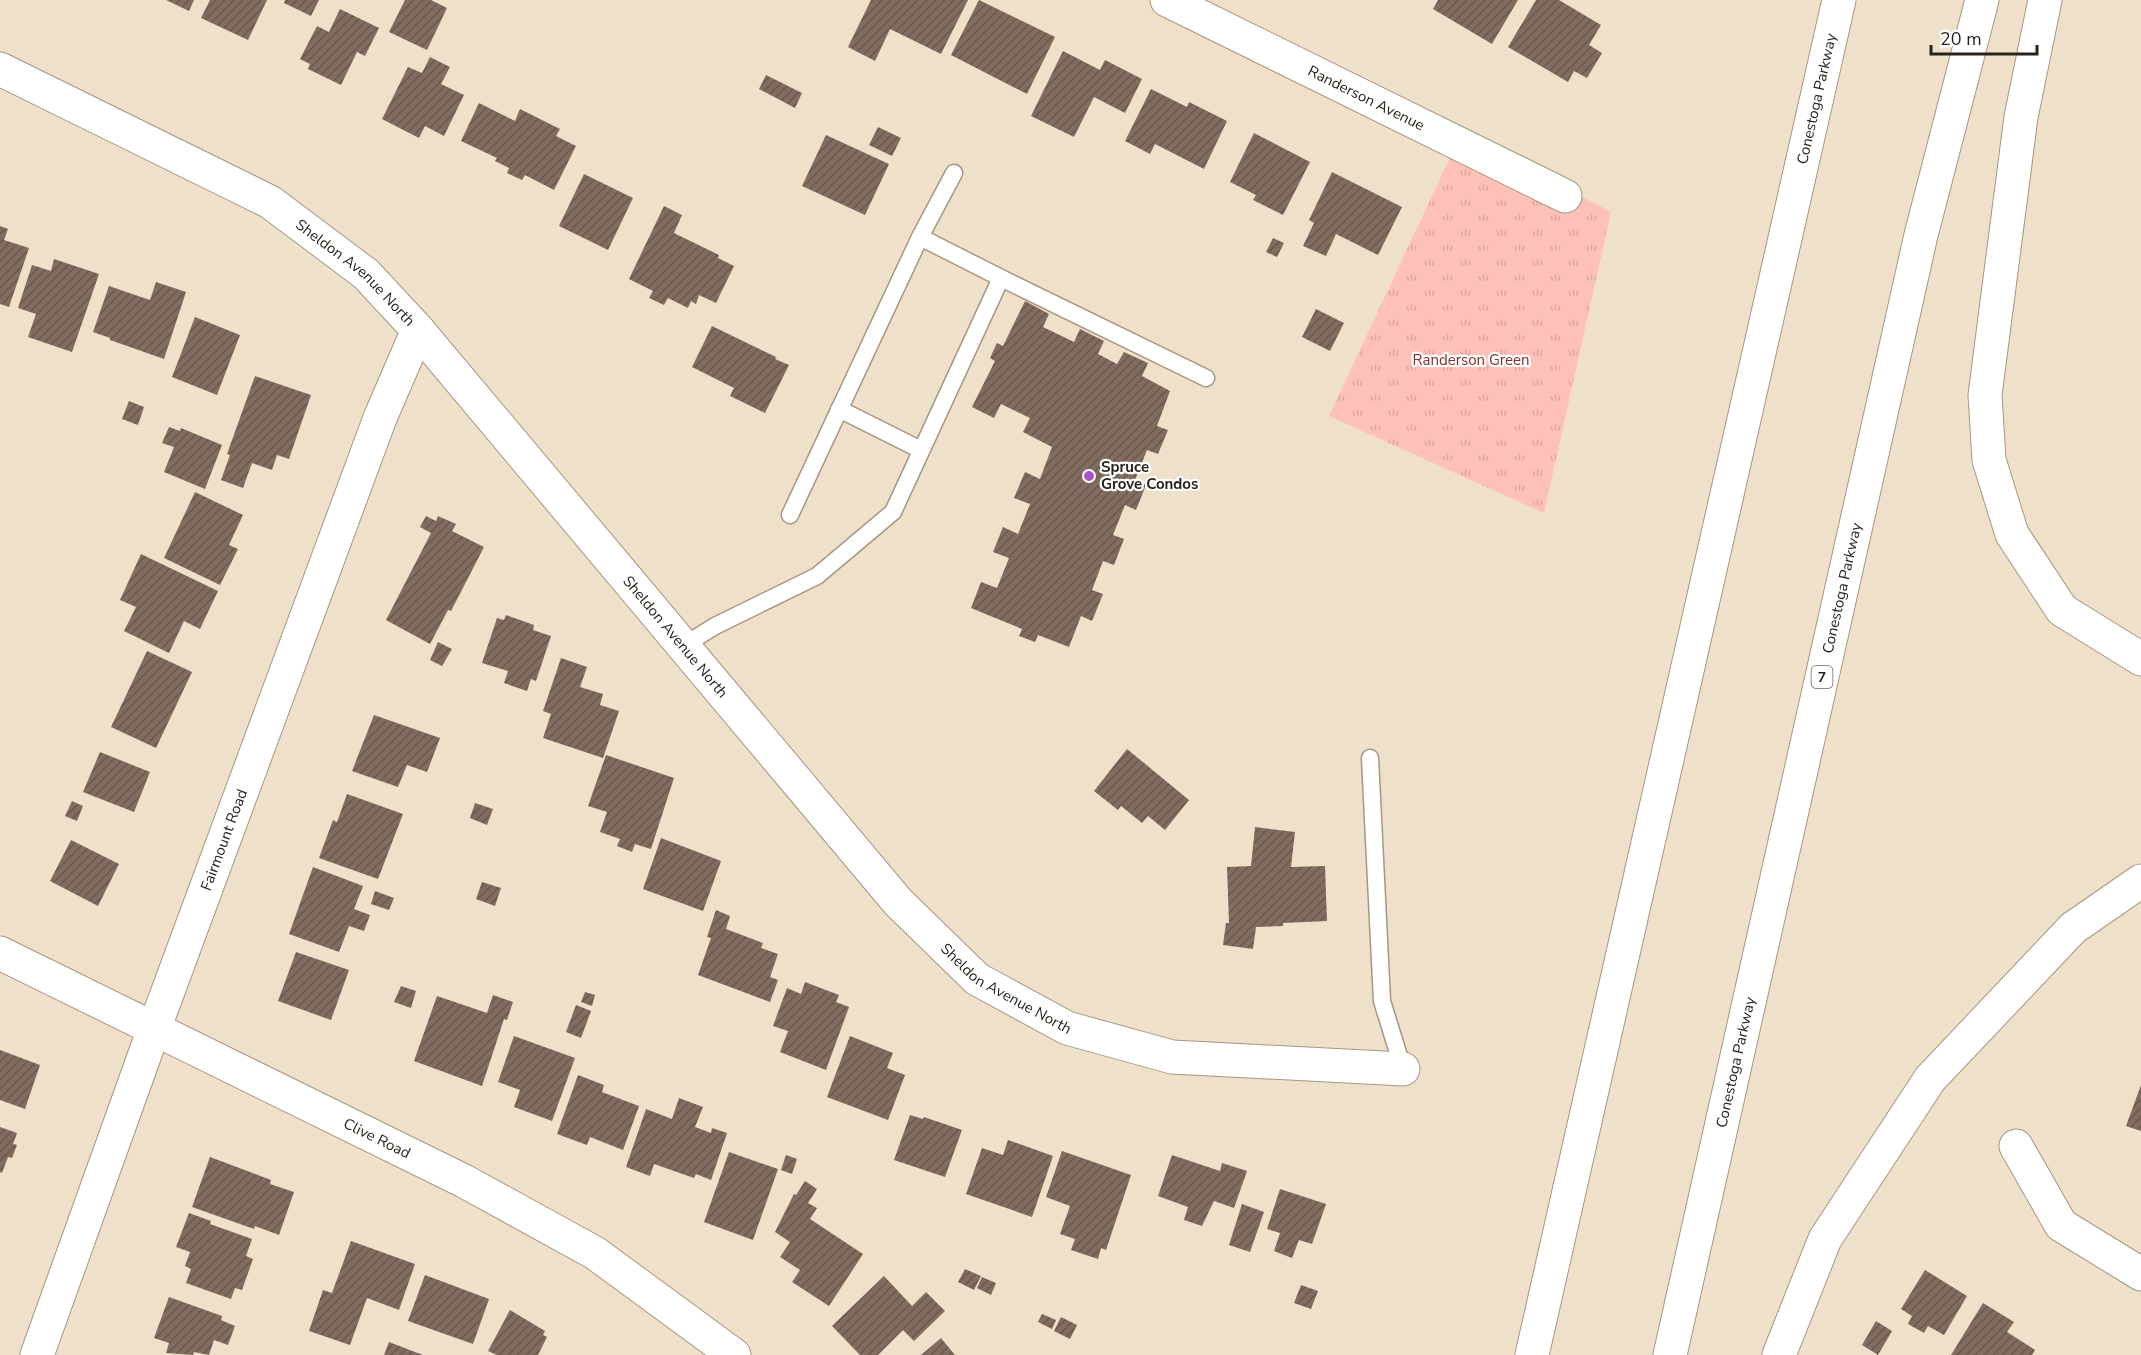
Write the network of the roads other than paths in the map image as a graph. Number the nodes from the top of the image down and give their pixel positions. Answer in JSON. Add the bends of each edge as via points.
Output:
{"nodes":[{"id":1,"x":1167,"y":0,"type":"edge"},
{"id":2,"x":1839,"y":0,"type":"edge"},
{"id":3,"x":1982,"y":0,"type":"edge"},
{"id":4,"x":2045,"y":0,"type":"edge"},
{"id":5,"x":0,"y":69,"type":"edge"},
{"id":6,"x":954,"y":173,"type":"dead end"},
{"id":7,"x":1565,"y":196,"type":"dead end"},
{"id":8,"x":920,"y":237,"type":"junction"},
{"id":9,"x":1000,"y":278,"type":"junction"},
{"id":10,"x":418,"y":330,"type":"junction"},
{"id":11,"x":1206,"y":378,"type":"dead end"},
{"id":12,"x":839,"y":409,"type":"junction"},
{"id":13,"x":921,"y":450,"type":"junction"},
{"id":14,"x":790,"y":515,"type":"dead end"},
{"id":15,"x":682,"y":646,"type":"junction"},
{"id":16,"x":2141,"y":659,"type":"edge"},
{"id":17,"x":1370,"y":758,"type":"dead end"},
{"id":18,"x":2141,"y":881,"type":"edge"},
{"id":19,"x":0,"y":953,"type":"edge"},
{"id":20,"x":154,"y":1029,"type":"junction"},
{"id":21,"x":1403,"y":1069,"type":"joint"},
{"id":22,"x":2016,"y":1146,"type":"dead end"},
{"id":23,"x":2141,"y":1274,"type":"edge"},
{"id":24,"x":37,"y":1355,"type":"edge"},
{"id":25,"x":734,"y":1355,"type":"edge"},
{"id":26,"x":1532,"y":1355,"type":"edge"},
{"id":27,"x":1670,"y":1355,"type":"edge"},
{"id":28,"x":1779,"y":1355,"type":"edge"}],
"edges":[{"from":1,"to":7,"type":"main road","name":"Randerson Avenue"},
{"from":2,"to":26,"type":"main road","name":"Conestoga Parkway"},
{"from":3,"to":27,"type":"main road","name":"Conestoga Parkway","number":"7","via":[[1918,247]]},
{"from":4,"to":16,"type":"main road","via":[[2020,117],[1985,395],[1989,460],[2012,534],[2062,610]]},
{"from":5,"to":10,"type":"main road","name":"Sheldon Avenue North","via":[[270,202],[366,274]]},
{"from":6,"to":8,"type":"lane"},
{"from":8,"to":9,"type":"lane"},
{"from":8,"to":12,"type":"lane"},
{"from":9,"to":11,"type":"lane"},
{"from":9,"to":13,"type":"lane"},
{"from":10,"to":15,"type":"main road","name":"Sheldon Avenue North"},
{"from":10,"to":20,"type":"main road","name":"Fairmount Road","via":[[375,430]]},
{"from":12,"to":13,"type":"lane"},
{"from":12,"to":14,"type":"lane"},
{"from":13,"to":15,"type":"lane","via":[[893,512],[817,576]]},
{"from":15,"to":21,"type":"main road","name":"Sheldon Avenue North","via":[[898,902],[976,979],[1067,1028],[1172,1057]]},
{"from":17,"to":21,"type":"lane","via":[[1382,1001]]},
{"from":18,"to":28,"type":"main road","via":[[2073,928],[1930,1079],[1825,1239]]},
{"from":19,"to":20,"type":"main road","name":"Clive Road"},
{"from":20,"to":24,"type":"main road","name":"Fairmount Road"},
{"from":20,"to":25,"type":"main road","name":"Clive Road","via":[[464,1181],[595,1253]]},
{"from":22,"to":23,"type":"main road","via":[[2061,1225]]}]}
